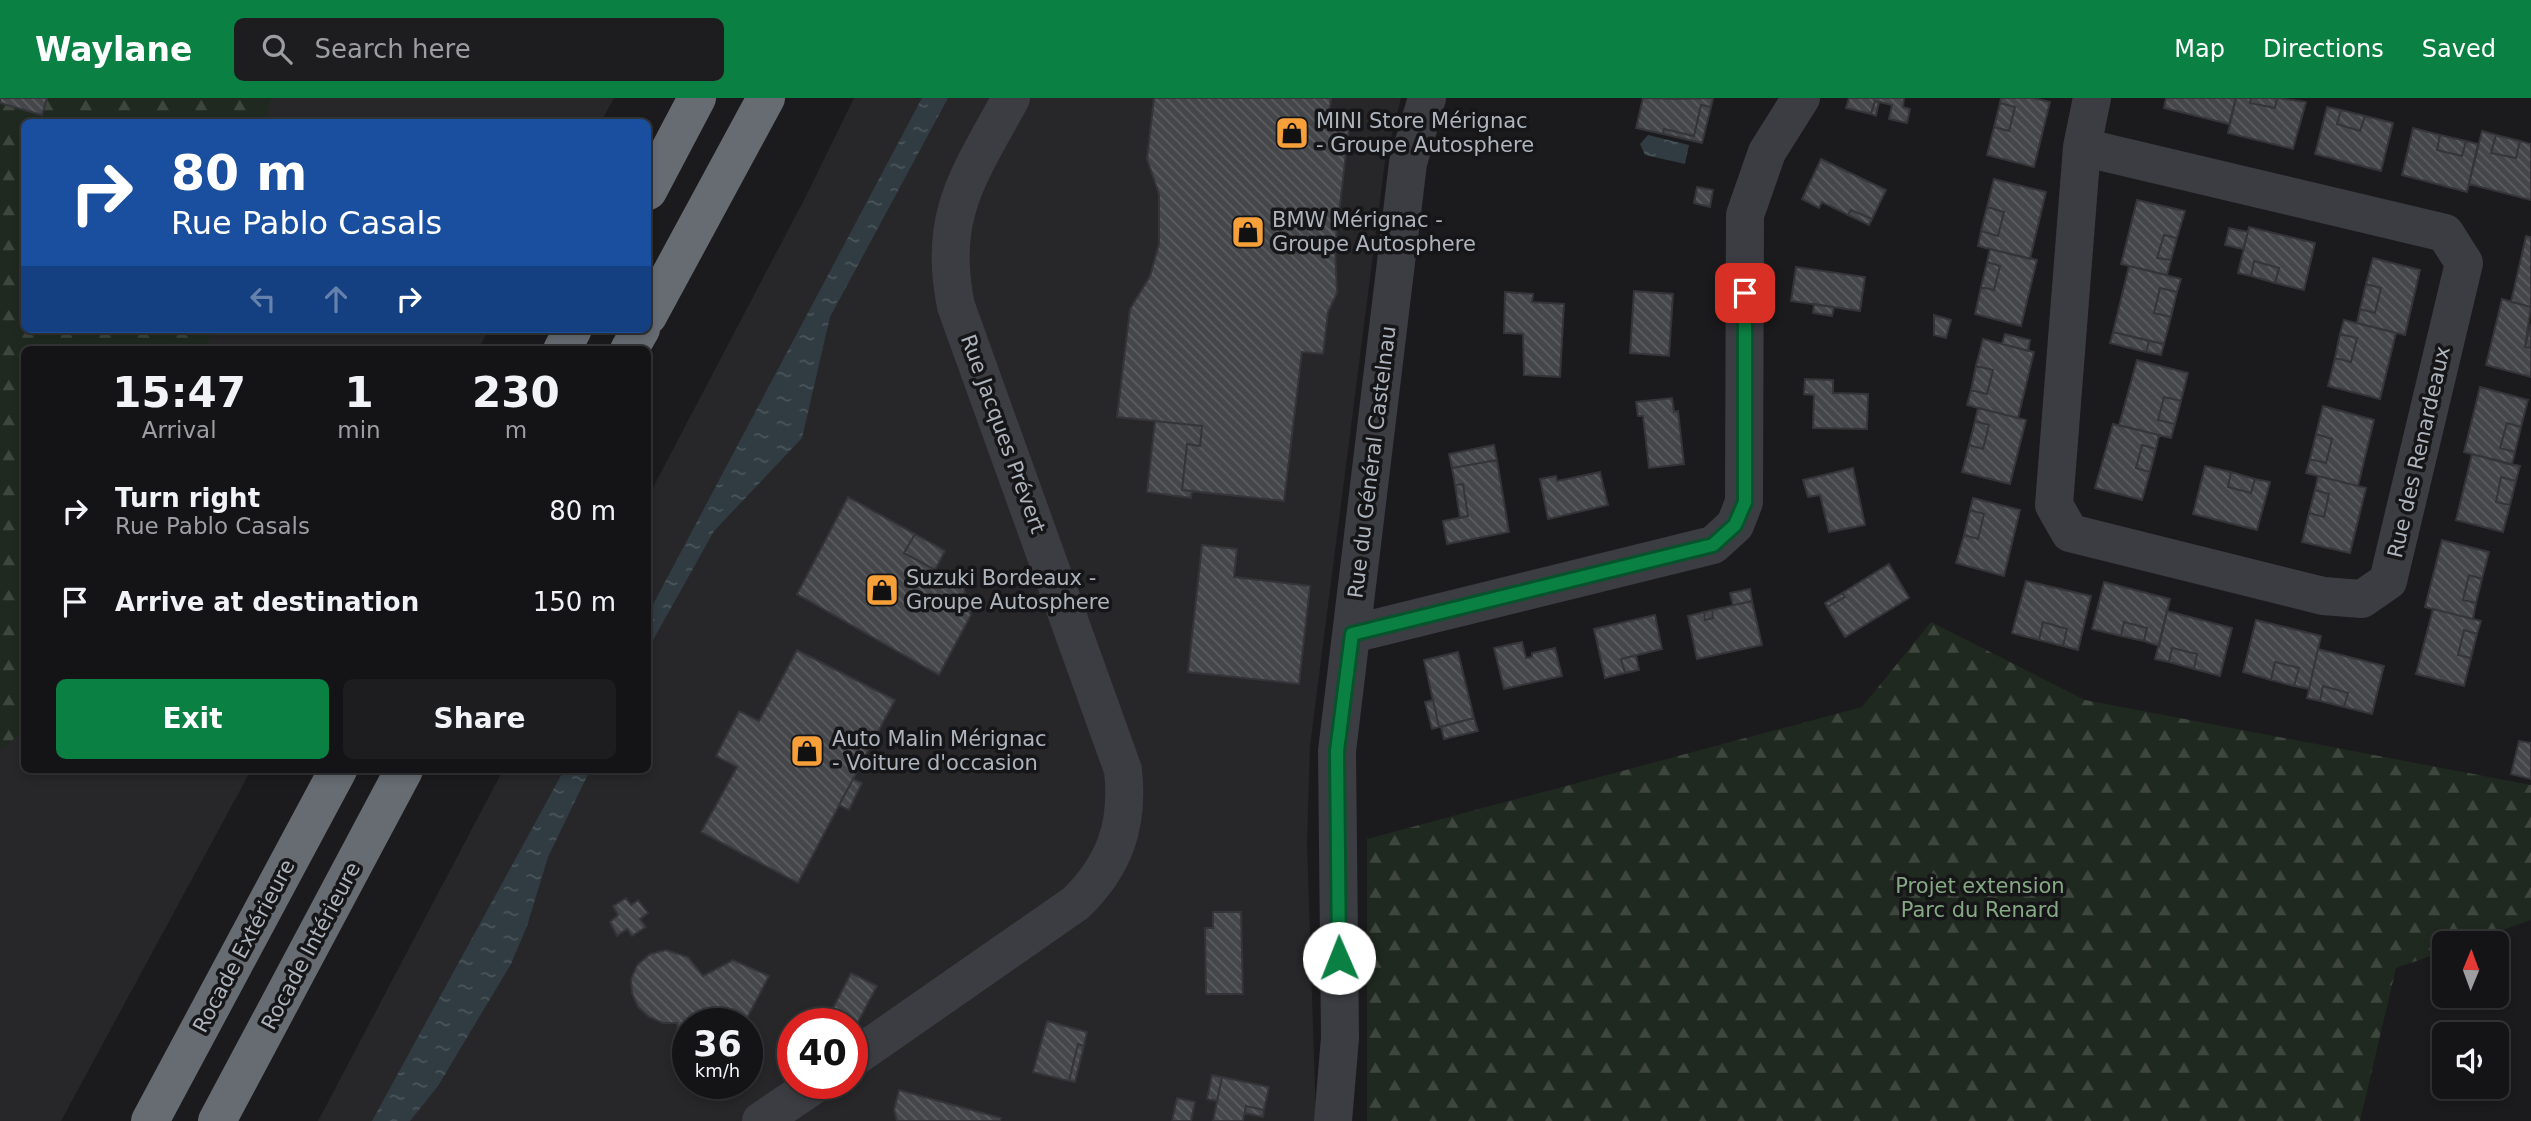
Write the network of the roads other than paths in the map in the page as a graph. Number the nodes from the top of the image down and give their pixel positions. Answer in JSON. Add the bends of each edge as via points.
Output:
{"nodes":[{"id":1,"x":698,"y":98,"type":"edge"},
{"id":2,"x":766,"y":98,"type":"edge"},
{"id":3,"x":1012,"y":98,"type":"edge"},
{"id":4,"x":1427,"y":98,"type":"edge"},
{"id":5,"x":1801,"y":98,"type":"edge"},
{"id":6,"x":2092,"y":98,"type":"edge"},
{"id":7,"x":2082,"y":147,"type":"junction"},
{"id":8,"x":651,"y":185,"type":"edge"},
{"id":9,"x":651,"y":310,"type":"edge"},
{"id":10,"x":1352,"y":634,"type":"junction"},
{"id":11,"x":336,"y":773,"type":"edge"},
{"id":12,"x":402,"y":773,"type":"edge"},
{"id":13,"x":1340,"y":1038,"type":"junction"},
{"id":14,"x":868,"y":1048,"type":"edge"},
{"id":15,"x":793,"y":1099,"type":"edge"},
{"id":16,"x":150,"y":1121,"type":"edge"},
{"id":17,"x":217,"y":1121,"type":"edge"},
{"id":18,"x":761,"y":1121,"type":"edge"},
{"id":19,"x":1334,"y":1121,"type":"edge"},
{"id":20,"x":1352,"y":1121,"type":"edge"}],
"edges":[{"from":1,"to":8,"type":"highway"},
{"from":2,"to":9,"type":"highway"},
{"from":3,"to":14,"type":"street","name":"Rue Jacques Prévert","via":[[975,165],[951,223],[951,283],[1123,770],[1122,833],[1100,877],[1076,903]]},
{"from":4,"to":10,"type":"street","name":"Rue du Général Castelnau","via":[[1408,163]]},
{"from":5,"to":10,"type":"street","via":[[1767,152],[1745,215],[1745,502],[1735,525],[1713,545]]},
{"from":6,"to":7,"type":"street","name":"Rue des Renardeaux"},
{"from":7,"to":7,"type":"street","name":"Rue des Renardeaux","via":[[2054,505],[2070,533],[2323,596],[2362,599],[2388,581],[2464,263],[2445,233]]},
{"from":10,"to":13,"type":"street","name":"Rue du Général Castelnau","via":[[1337,751]]},
{"from":11,"to":16,"type":"highway","name":"Rocade Extérieure"},
{"from":12,"to":17,"type":"highway","name":"Rocade Intérieure"},
{"from":13,"to":19,"type":"street","name":"Rue du Général Castelnau"},
{"from":13,"to":20,"type":"street","name":"Rue du Général Castelnau"},
{"from":15,"to":18,"type":"street"}]}
